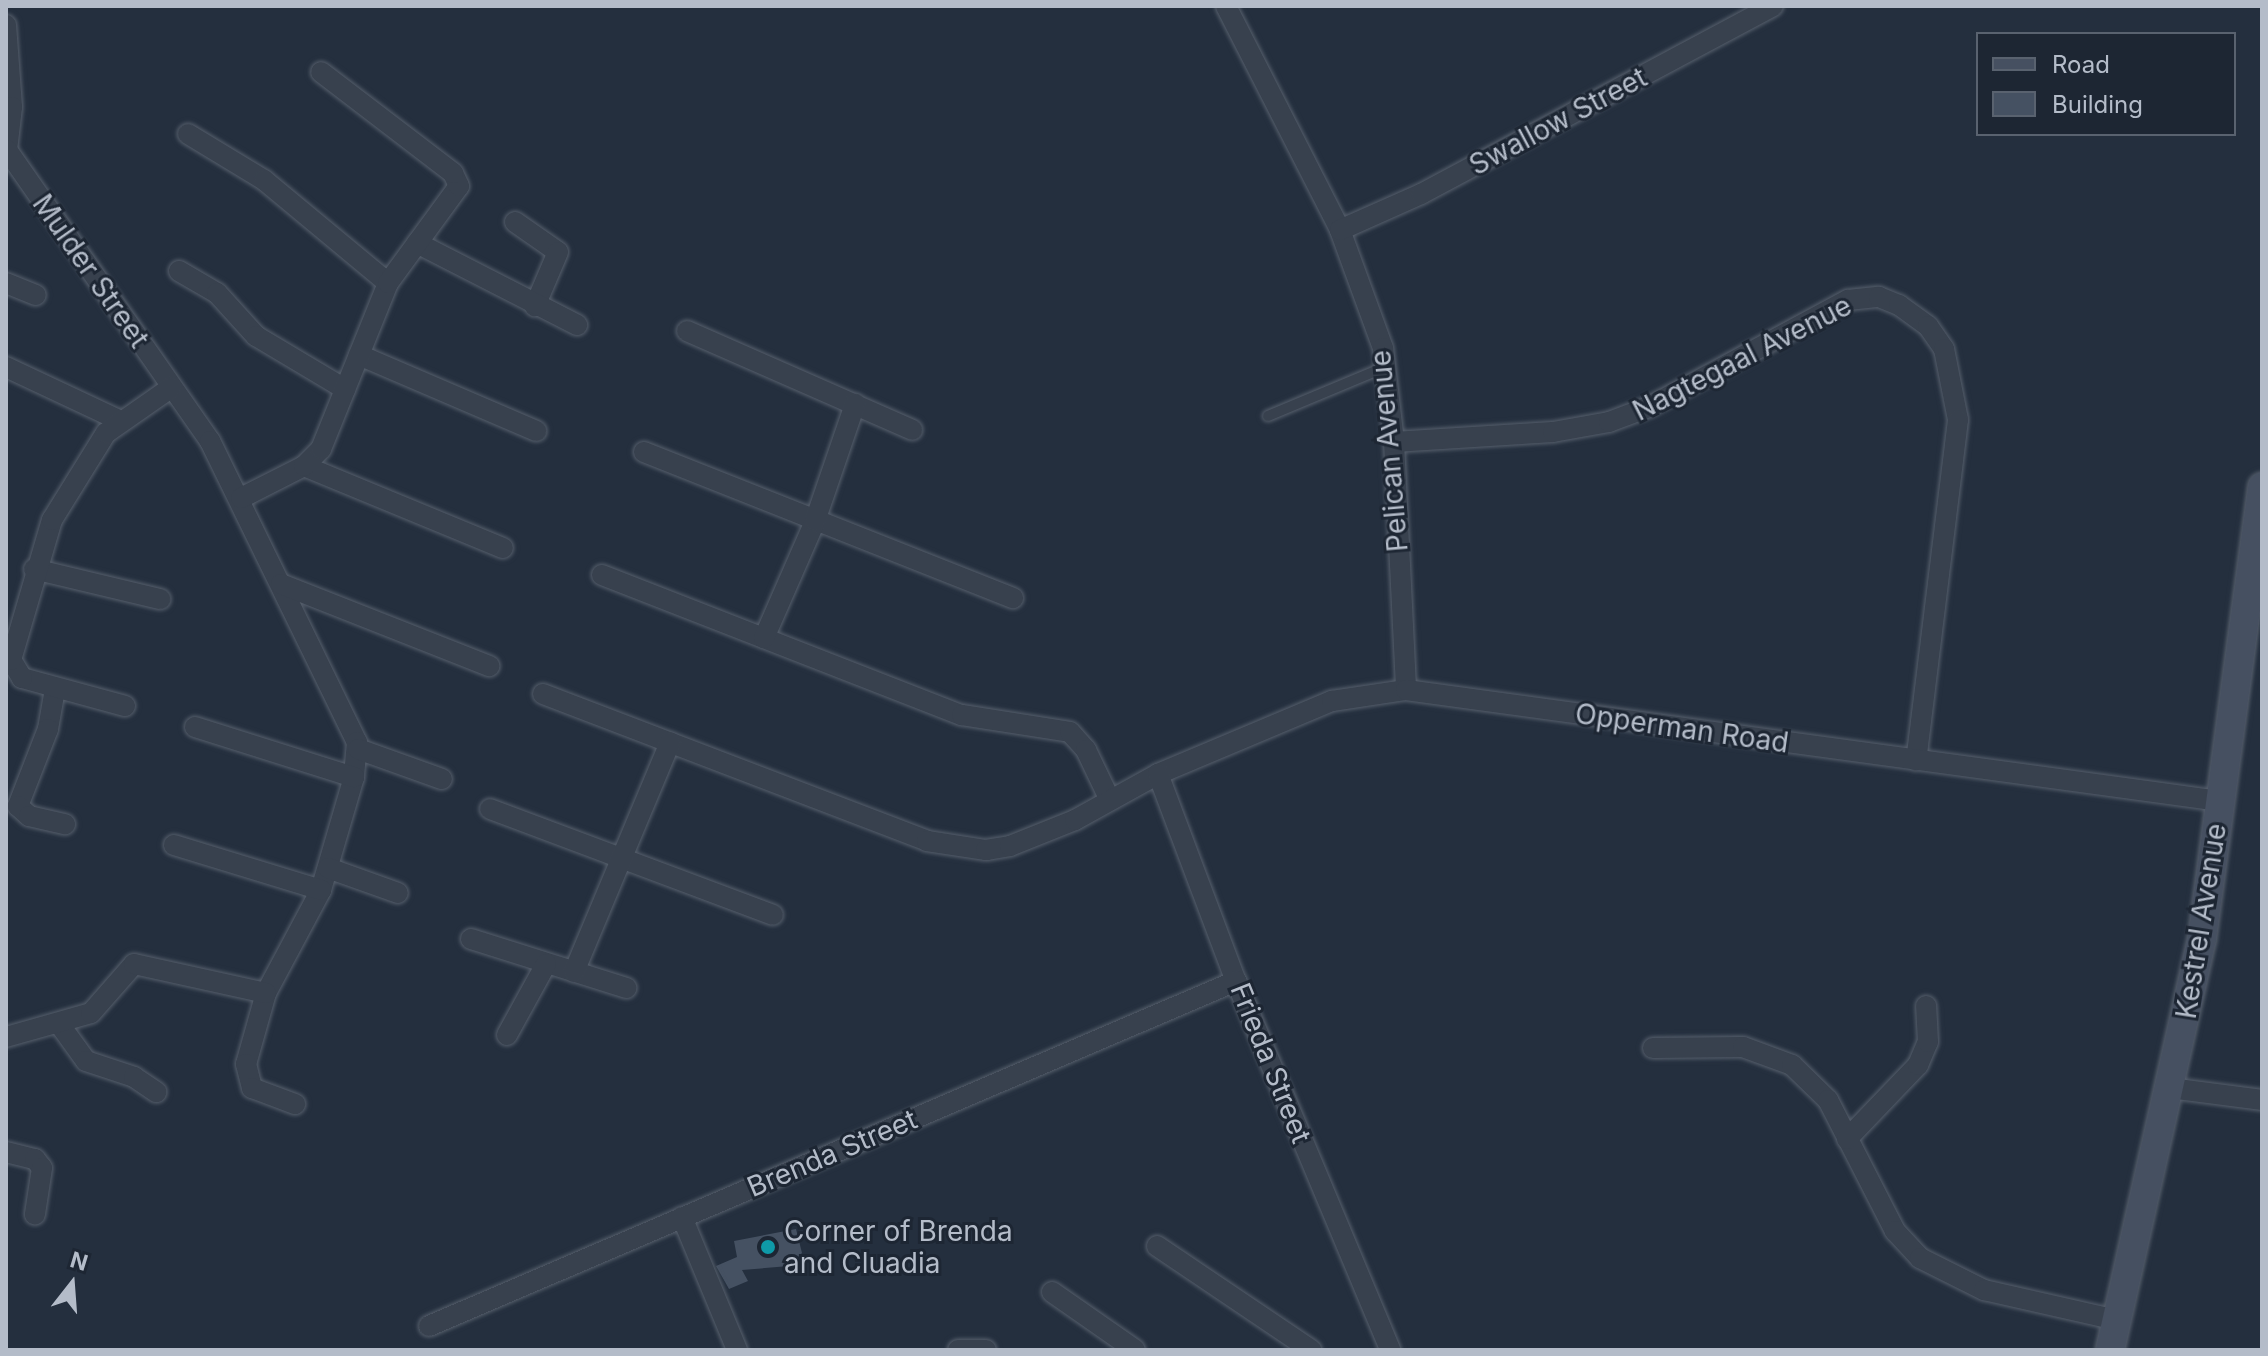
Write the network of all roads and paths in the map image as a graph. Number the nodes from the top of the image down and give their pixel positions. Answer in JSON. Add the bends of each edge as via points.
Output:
{"nodes":[{"id":1,"x":1226,"y":6,"type":"edge"},
{"id":2,"x":1773,"y":6,"type":"edge"},
{"id":3,"x":6,"y":25,"type":"edge"},
{"id":4,"x":321,"y":72,"type":"dead end"},
{"id":5,"x":188,"y":134,"type":"dead end"},
{"id":6,"x":7,"y":151,"type":"edge"},
{"id":7,"x":515,"y":222,"type":"dead end"},
{"id":8,"x":1340,"y":230,"type":"junction"},
{"id":9,"x":417,"y":243,"type":"junction"},
{"id":10,"x":179,"y":271,"type":"dead end"},
{"id":11,"x":6,"y":283,"type":"edge"},
{"id":12,"x":388,"y":283,"type":"junction"},
{"id":13,"x":36,"y":295,"type":"dead end"},
{"id":14,"x":535,"y":306,"type":"junction"},
{"id":15,"x":577,"y":325,"type":"dead end"},
{"id":16,"x":687,"y":331,"type":"dead end"},
{"id":17,"x":359,"y":355,"type":"junction"},
{"id":18,"x":6,"y":367,"type":"edge"},
{"id":19,"x":1385,"y":367,"type":"junction"},
{"id":20,"x":172,"y":387,"type":"junction"},
{"id":21,"x":345,"y":389,"type":"junction"},
{"id":22,"x":855,"y":404,"type":"junction"},
{"id":23,"x":1268,"y":416,"type":"dead end"},
{"id":24,"x":121,"y":421,"type":"junction"},
{"id":25,"x":912,"y":430,"type":"dead end"},
{"id":26,"x":536,"y":431,"type":"dead end"},
{"id":27,"x":1394,"y":442,"type":"junction"},
{"id":28,"x":644,"y":452,"type":"dead end"},
{"id":29,"x":304,"y":466,"type":"junction"},
{"id":30,"x":2262,"y":487,"type":"edge"},
{"id":31,"x":241,"y":498,"type":"junction"},
{"id":32,"x":815,"y":521,"type":"junction"},
{"id":33,"x":503,"y":548,"type":"dead end"},
{"id":34,"x":34,"y":569,"type":"junction"},
{"id":35,"x":602,"y":575,"type":"dead end"},
{"id":36,"x":281,"y":584,"type":"junction"},
{"id":37,"x":1013,"y":598,"type":"dead end"},
{"id":38,"x":160,"y":599,"type":"dead end"},
{"id":39,"x":764,"y":638,"type":"junction"},
{"id":40,"x":489,"y":666,"type":"dead end"},
{"id":41,"x":55,"y":689,"type":"junction"},
{"id":42,"x":1406,"y":690,"type":"junction"},
{"id":43,"x":543,"y":694,"type":"dead end"},
{"id":44,"x":125,"y":706,"type":"dead end"},
{"id":45,"x":195,"y":727,"type":"dead end"},
{"id":46,"x":670,"y":742,"type":"junction"},
{"id":47,"x":358,"y":749,"type":"junction"},
{"id":48,"x":1916,"y":760,"type":"junction"},
{"id":49,"x":1158,"y":774,"type":"junction"},
{"id":50,"x":354,"y":777,"type":"junction"},
{"id":51,"x":442,"y":779,"type":"dead end"},
{"id":52,"x":1110,"y":800,"type":"junction"},
{"id":53,"x":2220,"y":801,"type":"junction"},
{"id":54,"x":490,"y":809,"type":"dead end"},
{"id":55,"x":65,"y":824,"type":"dead end"},
{"id":56,"x":174,"y":845,"type":"dead end"},
{"id":57,"x":624,"y":856,"type":"junction"},
{"id":58,"x":328,"y":868,"type":"junction"},
{"id":59,"x":321,"y":890,"type":"junction"},
{"id":60,"x":398,"y":893,"type":"dead end"},
{"id":61,"x":773,"y":915,"type":"dead end"},
{"id":62,"x":471,"y":939,"type":"dead end"},
{"id":63,"x":546,"y":964,"type":"junction"},
{"id":64,"x":574,"y":972,"type":"junction"},
{"id":65,"x":1236,"y":981,"type":"junction"},
{"id":66,"x":626,"y":988,"type":"dead end"},
{"id":67,"x":266,"y":993,"type":"junction"},
{"id":68,"x":1926,"y":1006,"type":"dead end"},
{"id":69,"x":60,"y":1025,"type":"junction"},
{"id":70,"x":507,"y":1035,"type":"dead end"},
{"id":71,"x":6,"y":1037,"type":"edge"},
{"id":72,"x":1653,"y":1048,"type":"dead end"},
{"id":73,"x":2170,"y":1088,"type":"junction"},
{"id":74,"x":156,"y":1092,"type":"dead end"},
{"id":75,"x":2262,"y":1100,"type":"edge"},
{"id":76,"x":295,"y":1104,"type":"dead end"},
{"id":77,"x":1847,"y":1139,"type":"junction"},
{"id":78,"x":6,"y":1152,"type":"edge"},
{"id":79,"x":35,"y":1214,"type":"dead end"},
{"id":80,"x":682,"y":1217,"type":"junction"},
{"id":81,"x":1157,"y":1246,"type":"dead end"},
{"id":82,"x":1052,"y":1292,"type":"dead end"},
{"id":83,"x":2117,"y":1320,"type":"junction"},
{"id":84,"x":429,"y":1326,"type":"dead end"},
{"id":85,"x":737,"y":1350,"type":"edge"},
{"id":86,"x":958,"y":1350,"type":"edge"},
{"id":87,"x":986,"y":1350,"type":"edge"},
{"id":88,"x":1135,"y":1350,"type":"edge"},
{"id":89,"x":1311,"y":1350,"type":"edge"},
{"id":90,"x":1390,"y":1350,"type":"edge"},
{"id":91,"x":2110,"y":1350,"type":"edge"}],
"edges":[{"from":1,"to":8,"type":"street","name":"Pelican Avenue"},
{"from":2,"to":8,"type":"street","name":"Swallow Street","via":[[1421,194]]},
{"from":3,"to":6,"type":"street","name":"Mulder Street","via":[[12,107]]},
{"from":4,"to":9,"type":"street","via":[[458,179],[457,192]]},
{"from":5,"to":12,"type":"street","via":[[264,180]]},
{"from":6,"to":20,"type":"street","name":"Mulder Street"},
{"from":7,"to":14,"type":"street","via":[[558,252]]},
{"from":8,"to":19,"type":"street","name":"Pelican Avenue"},
{"from":9,"to":12,"type":"street"},
{"from":9,"to":14,"type":"street"},
{"from":10,"to":21,"type":"street","via":[[217,293],[256,336]]},
{"from":11,"to":13,"type":"street"},
{"from":12,"to":17,"type":"street"},
{"from":14,"to":15,"type":"street"},
{"from":16,"to":22,"type":"street"},
{"from":17,"to":21,"type":"street"},
{"from":17,"to":26,"type":"street"},
{"from":18,"to":24,"type":"street"},
{"from":19,"to":23,"type":"lane"},
{"from":19,"to":27,"type":"street","name":"Pelican Avenue"},
{"from":20,"to":24,"type":"street"},
{"from":20,"to":31,"type":"street","name":"Mulder Street"},
{"from":21,"to":29,"type":"street","via":[[321,449]]},
{"from":22,"to":25,"type":"street"},
{"from":22,"to":32,"type":"street"},
{"from":24,"to":34,"type":"street","via":[[106,433],[52,520]]},
{"from":27,"to":42,"type":"street","name":"Pelican Avenue"},
{"from":27,"to":48,"type":"street","name":"Nagtegaal Avenue","via":[[1553,432],[1609,422],[1649,407],[1848,300],[1879,297],[1899,305],[1928,326],[1944,349],[1958,420]]},
{"from":28,"to":32,"type":"street"},
{"from":29,"to":31,"type":"street"},
{"from":29,"to":33,"type":"street"},
{"from":30,"to":53,"type":"street","name":"Kestrel Avenue"},
{"from":31,"to":36,"type":"street","name":"Mulder Street"},
{"from":32,"to":37,"type":"street"},
{"from":32,"to":39,"type":"street"},
{"from":34,"to":38,"type":"street"},
{"from":34,"to":41,"type":"street","via":[[12,668],[22,678]]},
{"from":35,"to":39,"type":"street"},
{"from":36,"to":40,"type":"street"},
{"from":36,"to":47,"type":"street","name":"Mulder Street","via":[[352,726]]},
{"from":39,"to":52,"type":"street","via":[[962,715],[1070,732],[1086,750]]},
{"from":41,"to":44,"type":"street"},
{"from":41,"to":55,"type":"street","via":[[48,729],[18,806],[29,816]]},
{"from":42,"to":48,"type":"street","name":"Opperman Road"},
{"from":42,"to":49,"type":"street","name":"Opperman Road","via":[[1332,701]]},
{"from":43,"to":46,"type":"street","name":"Opperman Road"},
{"from":45,"to":50,"type":"street"},
{"from":46,"to":52,"type":"street","name":"Opperman Road","via":[[927,841],[967,848],[1010,846]]},
{"from":46,"to":57,"type":"street"},
{"from":47,"to":50,"type":"street"},
{"from":47,"to":51,"type":"street"},
{"from":48,"to":53,"type":"street","name":"Opperman Road"},
{"from":49,"to":52,"type":"street","name":"Opperman Road"},
{"from":49,"to":65,"type":"street","name":"Frieda Street"},
{"from":50,"to":58,"type":"street"},
{"from":53,"to":73,"type":"street","name":"Kestrel Avenue","via":[[2202,939]]},
{"from":54,"to":57,"type":"street"},
{"from":56,"to":59,"type":"street"},
{"from":57,"to":61,"type":"street"},
{"from":57,"to":64,"type":"street"},
{"from":58,"to":59,"type":"street"},
{"from":58,"to":60,"type":"street"},
{"from":59,"to":67,"type":"street"},
{"from":62,"to":63,"type":"street"},
{"from":63,"to":64,"type":"street"},
{"from":63,"to":70,"type":"street"},
{"from":64,"to":66,"type":"street"},
{"from":65,"to":80,"type":"street","name":"Brenda Street"},
{"from":65,"to":90,"type":"street","name":"Frieda Street"},
{"from":67,"to":69,"type":"street","via":[[134,964],[100,1006]]},
{"from":67,"to":76,"type":"street","via":[[245,1076],[260,1093]]},
{"from":68,"to":77,"type":"street","via":[[1928,1042],[1918,1065]]},
{"from":69,"to":71,"type":"street"},
{"from":69,"to":74,"type":"street","via":[[86,1061],[134,1077]]},
{"from":72,"to":77,"type":"street","via":[[1718,1045],[1779,1058],[1818,1085]]},
{"from":73,"to":75,"type":"street"},
{"from":73,"to":83,"type":"street","name":"Kestrel Avenue"},
{"from":77,"to":83,"type":"street","via":[[1895,1231],[1920,1258],[1984,1290]]},
{"from":78,"to":79,"type":"street","via":[[35,1159],[42,1168]]},
{"from":80,"to":84,"type":"street","name":"Brenda Street"},
{"from":80,"to":85,"type":"street"},
{"from":81,"to":89,"type":"street"},
{"from":82,"to":88,"type":"street"},
{"from":83,"to":91,"type":"street","name":"Kestrel Avenue"},
{"from":86,"to":87,"type":"street"}]}
